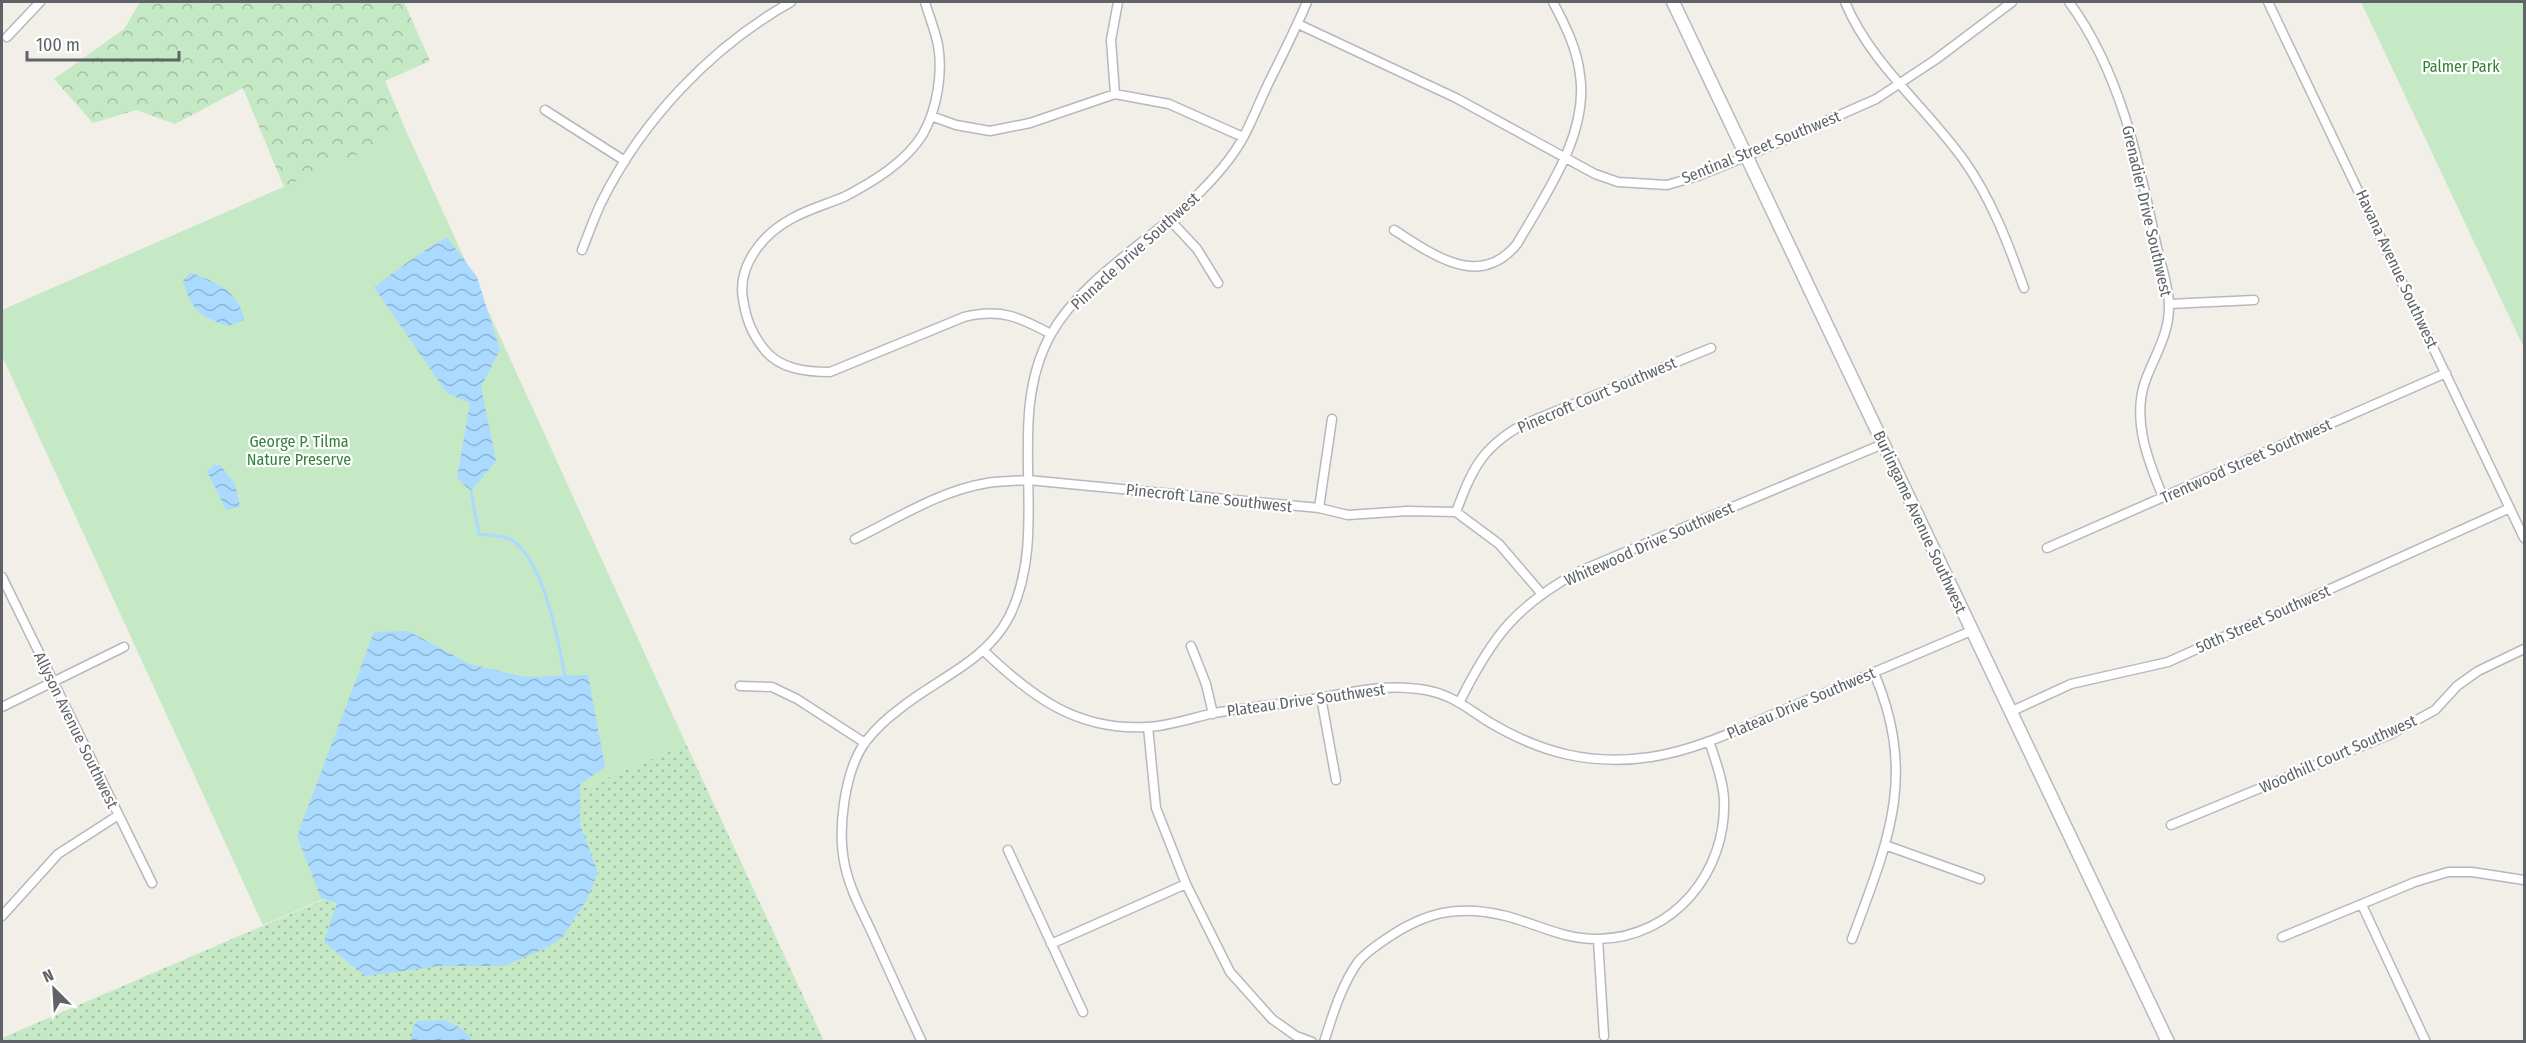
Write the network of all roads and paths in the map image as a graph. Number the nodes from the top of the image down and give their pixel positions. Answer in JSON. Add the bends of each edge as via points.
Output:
{"nodes":[{"id":1,"x":40,"y":2,"type":"edge"},
{"id":2,"x":791,"y":2,"type":"edge"},
{"id":3,"x":926,"y":2,"type":"edge"},
{"id":4,"x":1118,"y":2,"type":"edge"},
{"id":5,"x":1307,"y":2,"type":"edge"},
{"id":6,"x":1553,"y":2,"type":"edge"},
{"id":7,"x":1673,"y":2,"type":"edge"},
{"id":8,"x":1845,"y":2,"type":"edge"},
{"id":9,"x":2012,"y":2,"type":"edge"},
{"id":10,"x":2069,"y":2,"type":"edge"},
{"id":11,"x":2268,"y":2,"type":"edge"},
{"id":12,"x":1298,"y":24,"type":"junction"},
{"id":13,"x":7,"y":37,"type":"dead end"},
{"id":14,"x":1900,"y":84,"type":"junction"},
{"id":15,"x":1115,"y":94,"type":"junction"},
{"id":16,"x":545,"y":110,"type":"dead end"},
{"id":17,"x":931,"y":116,"type":"junction"},
{"id":18,"x":1244,"y":137,"type":"junction"},
{"id":19,"x":1566,"y":157,"type":"junction"},
{"id":20,"x":1745,"y":157,"type":"junction"},
{"id":21,"x":625,"y":160,"type":"junction"},
{"id":22,"x":1170,"y":220,"type":"junction"},
{"id":23,"x":1394,"y":230,"type":"dead end"},
{"id":24,"x":582,"y":250,"type":"dead end"},
{"id":25,"x":1218,"y":283,"type":"dead end"},
{"id":26,"x":2024,"y":288,"type":"dead end"},
{"id":27,"x":2254,"y":300,"type":"dead end"},
{"id":28,"x":2169,"y":304,"type":"junction"},
{"id":29,"x":1051,"y":334,"type":"junction"},
{"id":30,"x":1711,"y":348,"type":"dead end"},
{"id":31,"x":2446,"y":373,"type":"junction"},
{"id":32,"x":1332,"y":419,"type":"dead end"},
{"id":33,"x":1883,"y":444,"type":"junction"},
{"id":34,"x":1028,"y":480,"type":"junction"},
{"id":35,"x":2163,"y":497,"type":"junction"},
{"id":36,"x":1319,"y":508,"type":"junction"},
{"id":37,"x":2510,"y":508,"type":"junction"},
{"id":38,"x":1456,"y":512,"type":"junction"},
{"id":39,"x":2524,"y":538,"type":"edge"},
{"id":40,"x":855,"y":539,"type":"dead end"},
{"id":41,"x":2046,"y":548,"type":"dead end"},
{"id":42,"x":2,"y":577,"type":"edge"},
{"id":43,"x":1541,"y":593,"type":"junction"},
{"id":44,"x":1971,"y":631,"type":"junction"},
{"id":45,"x":1191,"y":646,"type":"dead end"},
{"id":46,"x":124,"y":647,"type":"dead end"},
{"id":47,"x":2524,"y":649,"type":"edge"},
{"id":48,"x":984,"y":651,"type":"junction"},
{"id":49,"x":1874,"y":673,"type":"junction"},
{"id":50,"x":53,"y":682,"type":"junction"},
{"id":51,"x":740,"y":686,"type":"dead end"},
{"id":52,"x":1321,"y":697,"type":"junction"},
{"id":53,"x":1460,"y":701,"type":"junction"},
{"id":54,"x":2,"y":707,"type":"edge"},
{"id":55,"x":2010,"y":712,"type":"junction"},
{"id":56,"x":1213,"y":714,"type":"junction"},
{"id":57,"x":1148,"y":727,"type":"junction"},
{"id":58,"x":1709,"y":741,"type":"junction"},
{"id":59,"x":865,"y":743,"type":"junction"},
{"id":60,"x":1336,"y":780,"type":"dead end"},
{"id":61,"x":117,"y":816,"type":"junction"},
{"id":62,"x":2171,"y":825,"type":"dead end"},
{"id":63,"x":1885,"y":845,"type":"junction"},
{"id":64,"x":1008,"y":850,"type":"dead end"},
{"id":65,"x":1980,"y":879,"type":"dead end"},
{"id":66,"x":2524,"y":880,"type":"edge"},
{"id":67,"x":152,"y":883,"type":"dead end"},
{"id":68,"x":1186,"y":884,"type":"junction"},
{"id":69,"x":2362,"y":905,"type":"junction"},
{"id":70,"x":2,"y":916,"type":"edge"},
{"id":71,"x":2282,"y":937,"type":"dead end"},
{"id":72,"x":1598,"y":939,"type":"junction"},
{"id":73,"x":1852,"y":939,"type":"dead end"},
{"id":74,"x":1051,"y":944,"type":"junction"},
{"id":75,"x":1083,"y":1012,"type":"dead end"},
{"id":76,"x":1604,"y":1036,"type":"dead end"},
{"id":77,"x":2163,"y":1040,"type":"edge"},
{"id":78,"x":922,"y":1041,"type":"edge"},
{"id":79,"x":1312,"y":1041,"type":"edge"},
{"id":80,"x":1324,"y":1041,"type":"edge"},
{"id":81,"x":2426,"y":1041,"type":"edge"}],
"edges":[{"from":1,"to":13,"type":"street"},
{"from":2,"to":21,"type":"street","via":[[741,34],[710,60],[673,97]]},
{"from":3,"to":17,"type":"street","via":[[939,58]]},
{"from":4,"to":15,"type":"street","via":[[1111,40]]},
{"from":5,"to":12,"type":"street","name":"Pinnacle Drive Southwest"},
{"from":6,"to":19,"type":"street","via":[[1570,37],[1581,76],[1578,121]]},
{"from":7,"to":20,"type":"street","name":"Burlingame Avenue Southwest"},
{"from":8,"to":14,"type":"street","via":[[1868,46]]},
{"from":9,"to":14,"type":"street","name":"Sentinal Street Southwest"},
{"from":10,"to":28,"type":"street","name":"Grenadier Drive Southwest","via":[[2092,36],[2124,113]]},
{"from":11,"to":31,"type":"street","name":"Havana Avenue Southwest"},
{"from":12,"to":18,"type":"street","name":"Pinnacle Drive Southwest"},
{"from":12,"to":19,"type":"street","name":"Sentinal Street Southwest","via":[[1456,98]]},
{"from":14,"to":20,"type":"street","name":"Sentinal Street Southwest","via":[[1850,111]]},
{"from":14,"to":26,"type":"street","via":[[1963,159],[1981,187]]},
{"from":15,"to":17,"type":"street","via":[[1030,123],[990,131]]},
{"from":15,"to":18,"type":"street","via":[[1169,104]]},
{"from":16,"to":21,"type":"street"},
{"from":17,"to":29,"type":"street","via":[[922,135],[884,174],[845,196],[792,218],[760,244],[741,285],[746,319],[754,336],[780,362],[809,372],[830,372],[981,313],[1003,313]]},
{"from":18,"to":22,"type":"street","name":"Pinnacle Drive Southwest","via":[[1226,164]]},
{"from":19,"to":20,"type":"street","name":"Sentinal Street Southwest","via":[[1618,182],[1667,184]]},
{"from":19,"to":23,"type":"street","via":[[1517,244],[1509,254],[1486,267],[1453,263]]},
{"from":20,"to":33,"type":"street","name":"Burlingame Avenue Southwest"},
{"from":21,"to":24,"type":"street","via":[[600,205]]},
{"from":22,"to":25,"type":"street","via":[[1197,249]]},
{"from":22,"to":29,"type":"street","name":"Pinnacle Drive Southwest","via":[[1091,287]]},
{"from":27,"to":28,"type":"street"},
{"from":28,"to":35,"type":"street","name":"Grenadier Drive Southwest","via":[[2165,336],[2146,380],[2141,421],[2148,462]]},
{"from":29,"to":34,"type":"street","name":"Pinnacle Drive Southwest","via":[[1030,400]]},
{"from":30,"to":38,"type":"street","name":"Pinecroft Court Southwest","via":[[1506,434],[1477,463]]},
{"from":31,"to":35,"type":"street","name":"Trentwood Street Southwest"},
{"from":31,"to":37,"type":"street","name":"Havana Avenue Southwest"},
{"from":32,"to":36,"type":"street"},
{"from":33,"to":43,"type":"street","name":"Whitewood Drive Southwest","via":[[1580,571]]},
{"from":33,"to":44,"type":"street","name":"Burlingame Avenue Southwest"},
{"from":34,"to":36,"type":"street","name":"Pinecroft Lane Southwest"},
{"from":34,"to":40,"type":"street","name":"Pinecroft Lane Southwest","via":[[987,483],[953,492]]},
{"from":34,"to":48,"type":"street","name":"Pinnacle Drive Southwest","via":[[1027,562],[1023,581],[1005,623]]},
{"from":35,"to":41,"type":"street","name":"Trentwood Street Southwest"},
{"from":36,"to":38,"type":"street","name":"Pinecroft Lane Southwest","via":[[1348,515]]},
{"from":37,"to":39,"type":"street","name":"Havana Avenue Southwest"},
{"from":37,"to":55,"type":"street","name":"50th Street Southwest","via":[[2168,662],[2071,684]]},
{"from":38,"to":43,"type":"street","via":[[1499,544]]},
{"from":42,"to":50,"type":"street","name":"Allyson Avenue Southwest"},
{"from":43,"to":53,"type":"street","name":"Whitewood Drive Southwest","via":[[1491,645]]},
{"from":44,"to":49,"type":"street","name":"Plateau Drive Southwest"},
{"from":44,"to":55,"type":"street","name":"Burlingame Avenue Southwest"},
{"from":45,"to":56,"type":"street"},
{"from":46,"to":50,"type":"street"},
{"from":47,"to":62,"type":"street","name":"Woodhill Court Southwest","via":[[2478,670],[2435,710],[2391,734]]},
{"from":48,"to":57,"type":"street","name":"Plateau Drive Southwest","via":[[1036,697],[1063,712],[1106,725]]},
{"from":48,"to":59,"type":"street","name":"Pinnacle Drive Southwest","via":[[897,711]]},
{"from":49,"to":58,"type":"street","name":"Plateau Drive Southwest"},
{"from":49,"to":63,"type":"street","via":[[1893,726],[1897,761],[1896,799]]},
{"from":50,"to":54,"type":"street"},
{"from":50,"to":61,"type":"street","name":"Allyson Avenue Southwest"},
{"from":51,"to":59,"type":"street","via":[[772,687]]},
{"from":52,"to":53,"type":"street","name":"Plateau Drive Southwest","via":[[1373,687],[1403,687]]},
{"from":52,"to":56,"type":"street","name":"Plateau Drive Southwest"},
{"from":52,"to":60,"type":"street"},
{"from":53,"to":58,"type":"street","name":"Plateau Drive Southwest","via":[[1513,735],[1557,754],[1580,758],[1651,757]]},
{"from":55,"to":77,"type":"street","name":"Burlingame Avenue Southwest"},
{"from":56,"to":57,"type":"street","name":"Plateau Drive Southwest"},
{"from":57,"to":68,"type":"street","via":[[1156,808]]},
{"from":58,"to":72,"type":"street","via":[[1724,797],[1721,835],[1707,874],[1689,898],[1658,923],[1636,932]]},
{"from":59,"to":78,"type":"street","name":"Pinnacle Drive Southwest","via":[[845,796],[840,831],[845,868]]},
{"from":61,"to":67,"type":"street","name":"Allyson Avenue Southwest"},
{"from":61,"to":70,"type":"street","via":[[58,854]]},
{"from":63,"to":65,"type":"street"},
{"from":63,"to":73,"type":"street"},
{"from":64,"to":74,"type":"street"},
{"from":66,"to":69,"type":"street","via":[[2448,872]]},
{"from":68,"to":74,"type":"street"},
{"from":68,"to":79,"type":"street","via":[[1230,972],[1272,1019],[1296,1036]]},
{"from":69,"to":71,"type":"street"},
{"from":69,"to":81,"type":"street"},
{"from":72,"to":76,"type":"street"},
{"from":72,"to":80,"type":"street","via":[[1548,932],[1507,916],[1469,909],[1420,918],[1360,960],[1339,997]]},
{"from":74,"to":75,"type":"street"}]}
